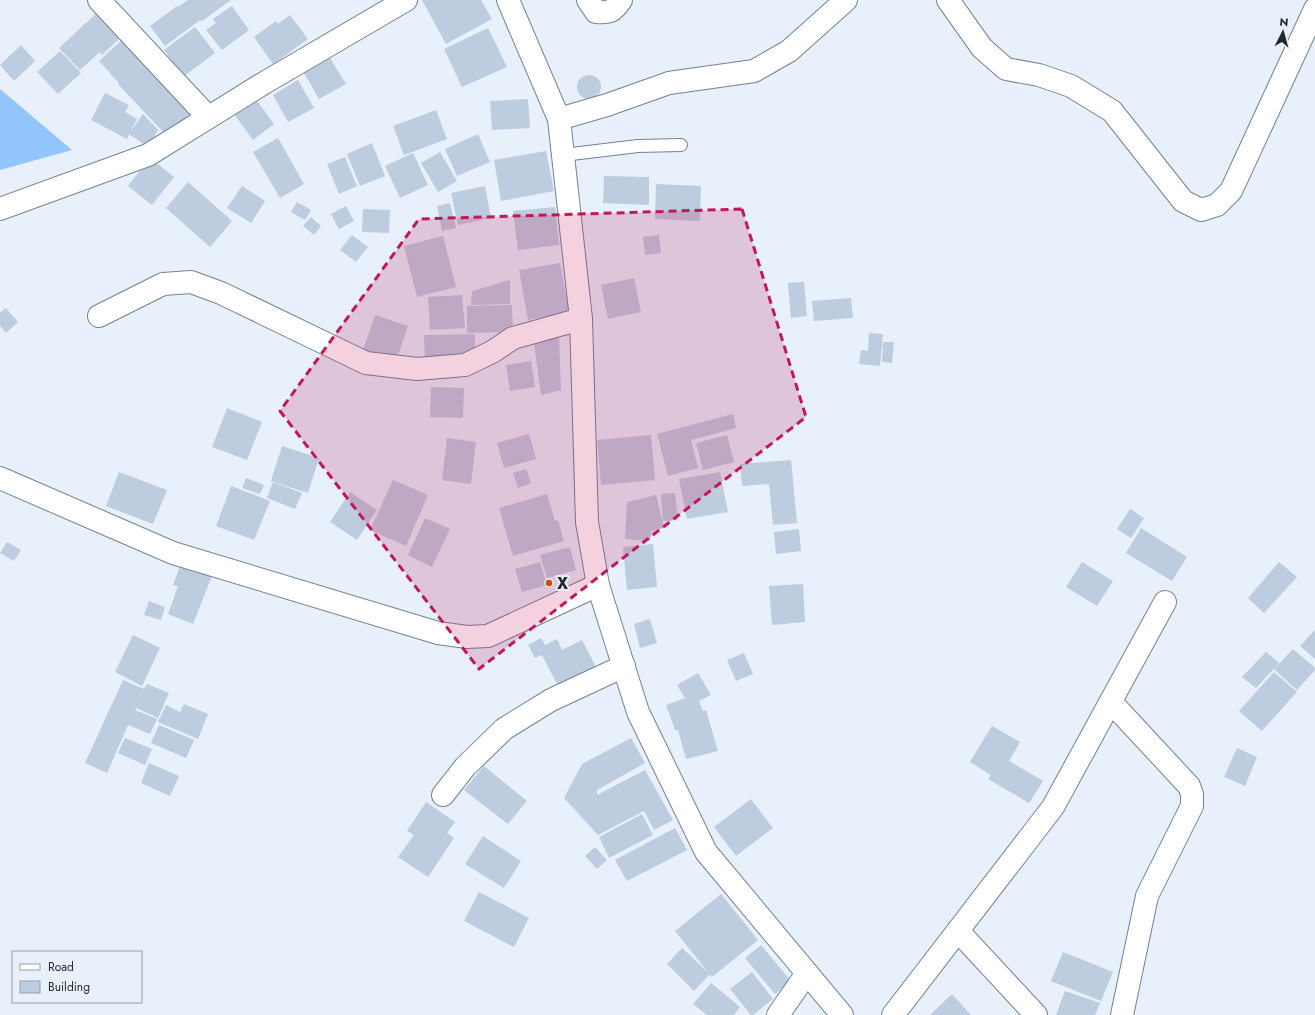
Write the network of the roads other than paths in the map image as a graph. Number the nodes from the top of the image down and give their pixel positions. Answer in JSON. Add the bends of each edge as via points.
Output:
{"nodes":[{"id":1,"x":99,"y":0,"type":"edge"},
{"id":2,"x":406,"y":0,"type":"edge"},
{"id":3,"x":508,"y":0,"type":"edge"},
{"id":4,"x":588,"y":0,"type":"edge"},
{"id":5,"x":621,"y":0,"type":"edge"},
{"id":6,"x":846,"y":0,"type":"edge"},
{"id":7,"x":948,"y":0,"type":"edge"},
{"id":8,"x":1315,"y":9,"type":"edge"},
{"id":9,"x":208,"y":118,"type":"junction"},
{"id":10,"x":559,"y":119,"type":"junction"},
{"id":11,"x":680,"y":145,"type":"dead end"},
{"id":12,"x":563,"y":156,"type":"junction"},
{"id":13,"x":0,"y":209,"type":"edge"},
{"id":14,"x":99,"y":316,"type":"dead end"},
{"id":15,"x":581,"y":319,"type":"junction"},
{"id":16,"x":0,"y":478,"type":"edge"},
{"id":17,"x":598,"y":586,"type":"junction"},
{"id":18,"x":1165,"y":602,"type":"dead end"},
{"id":19,"x":624,"y":666,"type":"junction"},
{"id":20,"x":1111,"y":702,"type":"junction"},
{"id":21,"x":443,"y":795,"type":"dead end"},
{"id":22,"x":958,"y":931,"type":"junction"},
{"id":23,"x":807,"y":973,"type":"junction"},
{"id":24,"x":778,"y":1015,"type":"edge"},
{"id":25,"x":842,"y":1015,"type":"edge"},
{"id":26,"x":893,"y":1015,"type":"edge"},
{"id":27,"x":1036,"y":1015,"type":"edge"},
{"id":28,"x":1122,"y":1015,"type":"edge"}],
"edges":[{"from":1,"to":9,"type":"street"},
{"from":2,"to":9,"type":"street"},
{"from":3,"to":10,"type":"street"},
{"from":4,"to":5,"type":"street","via":[[596,12],[608,13],[616,8]]},
{"from":6,"to":10,"type":"street","via":[[788,51],[754,71],[668,82],[608,105]]},
{"from":7,"to":8,"type":"street","via":[[982,48],[1006,69],[1039,75],[1071,86],[1112,111],[1182,201],[1201,210],[1217,205],[1231,192]]},
{"from":9,"to":13,"type":"street","via":[[148,155]]},
{"from":10,"to":12,"type":"street"},
{"from":11,"to":12,"type":"lane","via":[[638,146]]},
{"from":12,"to":15,"type":"street"},
{"from":14,"to":15,"type":"street","via":[[163,284],[191,282],[221,293],[366,363],[417,369],[465,365],[513,338]]},
{"from":15,"to":17,"type":"street","via":[[587,522]]},
{"from":16,"to":17,"type":"street","via":[[172,553],[438,633],[467,637],[488,636]]},
{"from":17,"to":19,"type":"street"},
{"from":18,"to":20,"type":"street"},
{"from":19,"to":21,"type":"street","via":[[550,700],[504,728],[465,767]]},
{"from":19,"to":23,"type":"street","via":[[638,712],[706,852]]},
{"from":20,"to":22,"type":"street","via":[[1053,808]]},
{"from":20,"to":28,"type":"street","via":[[1189,786],[1192,794],[1192,806],[1147,896]]},
{"from":22,"to":26,"type":"street"},
{"from":22,"to":27,"type":"street"},
{"from":23,"to":24,"type":"street"},
{"from":23,"to":25,"type":"street"}]}
